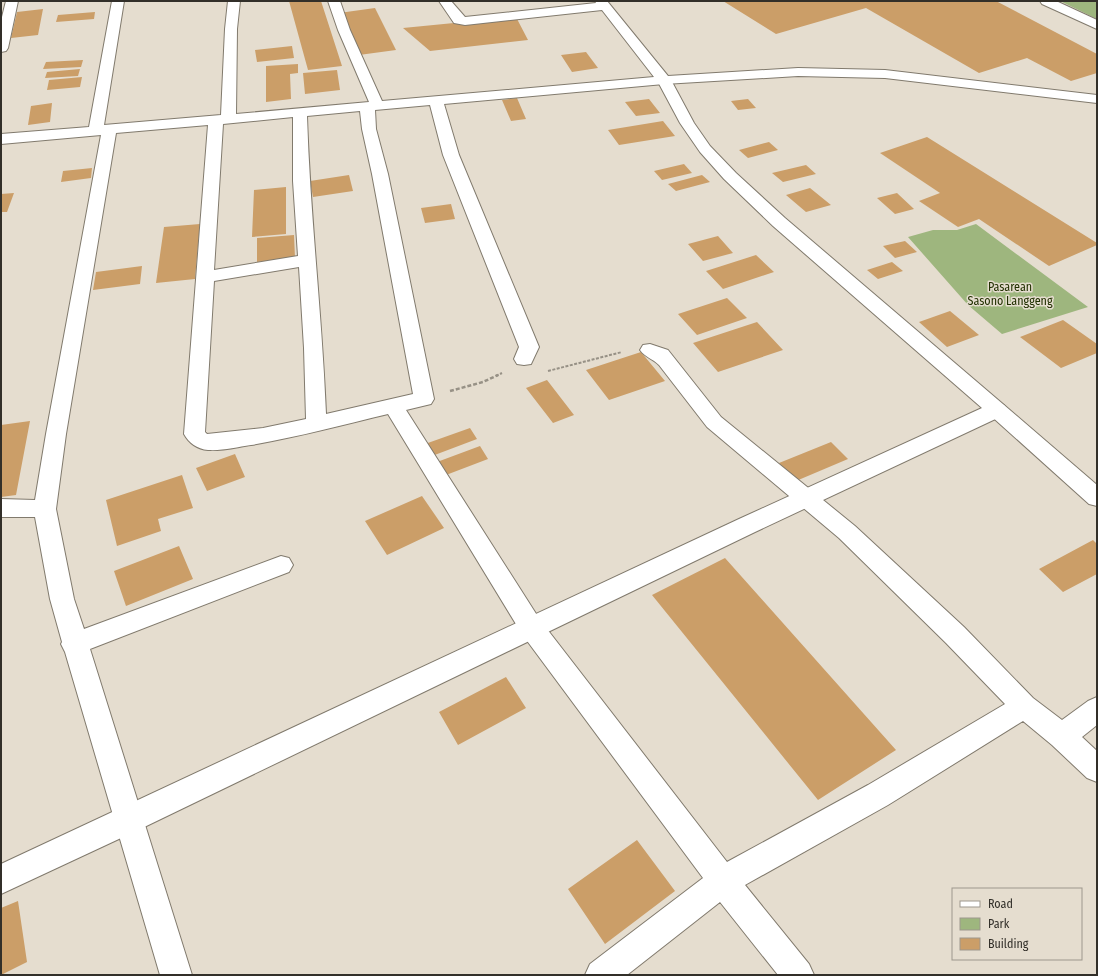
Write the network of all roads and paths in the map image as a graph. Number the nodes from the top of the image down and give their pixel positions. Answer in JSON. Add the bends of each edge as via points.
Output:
{"nodes":[{"id":1,"x":12,"y":1,"type":"edge"},
{"id":2,"x":118,"y":1,"type":"edge"},
{"id":3,"x":234,"y":1,"type":"edge"},
{"id":4,"x":334,"y":1,"type":"edge"},
{"id":5,"x":445,"y":1,"type":"edge"},
{"id":6,"x":1046,"y":1,"type":"edge"},
{"id":7,"x":603,"y":4,"type":"edge"},
{"id":8,"x":1097,"y":25,"type":"edge"},
{"id":9,"x":1,"y":48,"type":"edge"},
{"id":10,"x":664,"y":80,"type":"junction"},
{"id":11,"x":1097,"y":99,"type":"edge"},
{"id":12,"x":436,"y":102,"type":"junction"},
{"id":13,"x":372,"y":107,"type":"junction"},
{"id":14,"x":300,"y":114,"type":"junction"},
{"id":15,"x":222,"y":121,"type":"junction"},
{"id":16,"x":102,"y":130,"type":"junction"},
{"id":17,"x":1,"y":139,"type":"edge"},
{"id":18,"x":308,"y":260,"type":"junction"},
{"id":19,"x":205,"y":276,"type":"junction"},
{"id":20,"x":650,"y":350,"type":"joint"},
{"id":21,"x":524,"y":359,"type":"junction"},
{"id":22,"x":424,"y":398,"type":"junction"},
{"id":23,"x":393,"y":405,"type":"junction"},
{"id":24,"x":998,"y":410,"type":"junction"},
{"id":25,"x":316,"y":425,"type":"junction"},
{"id":26,"x":807,"y":498,"type":"junction"},
{"id":27,"x":1097,"y":498,"type":"edge"},
{"id":28,"x":1,"y":508,"type":"edge"},
{"id":29,"x":45,"y":509,"type":"junction"},
{"id":30,"x":281,"y":566,"type":"dead end"},
{"id":31,"x":531,"y":628,"type":"junction"},
{"id":32,"x":74,"y":644,"type":"junction"},
{"id":33,"x":1024,"y":706,"type":"junction"},
{"id":34,"x":1097,"y":709,"type":"edge"},
{"id":35,"x":1062,"y":736,"type":"junction"},
{"id":36,"x":1097,"y":770,"type":"edge"},
{"id":37,"x":128,"y":820,"type":"junction"},
{"id":38,"x":1,"y":879,"type":"edge"},
{"id":39,"x":723,"y":881,"type":"junction"},
{"id":40,"x":176,"y":975,"type":"edge"},
{"id":41,"x":601,"y":975,"type":"edge"},
{"id":42,"x":798,"y":975,"type":"edge"}],
"edges":[{"from":1,"to":9,"type":"street"},
{"from":2,"to":16,"type":"street","via":[[111,34]]},
{"from":3,"to":15,"type":"street"},
{"from":4,"to":13,"type":"street"},
{"from":5,"to":7,"type":"street","via":[[458,19],[465,21]]},
{"from":6,"to":8,"type":"street"},
{"from":7,"to":10,"type":"street"},
{"from":10,"to":11,"type":"street","via":[[798,72],[885,74]]},
{"from":10,"to":12,"type":"street"},
{"from":10,"to":24,"type":"street","via":[[687,123],[705,149],[730,176],[779,222]]},
{"from":12,"to":13,"type":"street"},
{"from":12,"to":21,"type":"street","via":[[451,155],[529,347]]},
{"from":13,"to":14,"type":"street"},
{"from":13,"to":22,"type":"street","via":[[369,129]]},
{"from":14,"to":15,"type":"street"},
{"from":14,"to":18,"type":"street","via":[[301,181]]},
{"from":15,"to":16,"type":"street"},
{"from":15,"to":19,"type":"street"},
{"from":16,"to":17,"type":"street"},
{"from":16,"to":29,"type":"street"},
{"from":18,"to":19,"type":"street"},
{"from":18,"to":25,"type":"street"},
{"from":19,"to":25,"type":"street","via":[[194,434],[200,440],[215,441]]},
{"from":20,"to":21,"type":"path","via":[[634,349],[550,372]]},
{"from":20,"to":26,"type":"street","via":[[666,360],[714,422]]},
{"from":21,"to":22,"type":"path","via":[[483,382]]},
{"from":22,"to":23,"type":"street"},
{"from":23,"to":25,"type":"street"},
{"from":23,"to":31,"type":"street"},
{"from":24,"to":26,"type":"street"},
{"from":24,"to":27,"type":"street"},
{"from":26,"to":31,"type":"street"},
{"from":26,"to":33,"type":"street","via":[[847,532],[955,635]]},
{"from":28,"to":29,"type":"street"},
{"from":29,"to":32,"type":"street","via":[[54,566]]},
{"from":30,"to":32,"type":"street"},
{"from":31,"to":37,"type":"street"},
{"from":31,"to":39,"type":"street"},
{"from":32,"to":37,"type":"street"},
{"from":33,"to":35,"type":"street"},
{"from":33,"to":39,"type":"street","via":[[878,795]]},
{"from":34,"to":35,"type":"street"},
{"from":35,"to":36,"type":"street"},
{"from":37,"to":38,"type":"street"},
{"from":37,"to":40,"type":"street"},
{"from":39,"to":41,"type":"street"},
{"from":39,"to":42,"type":"street"}]}
